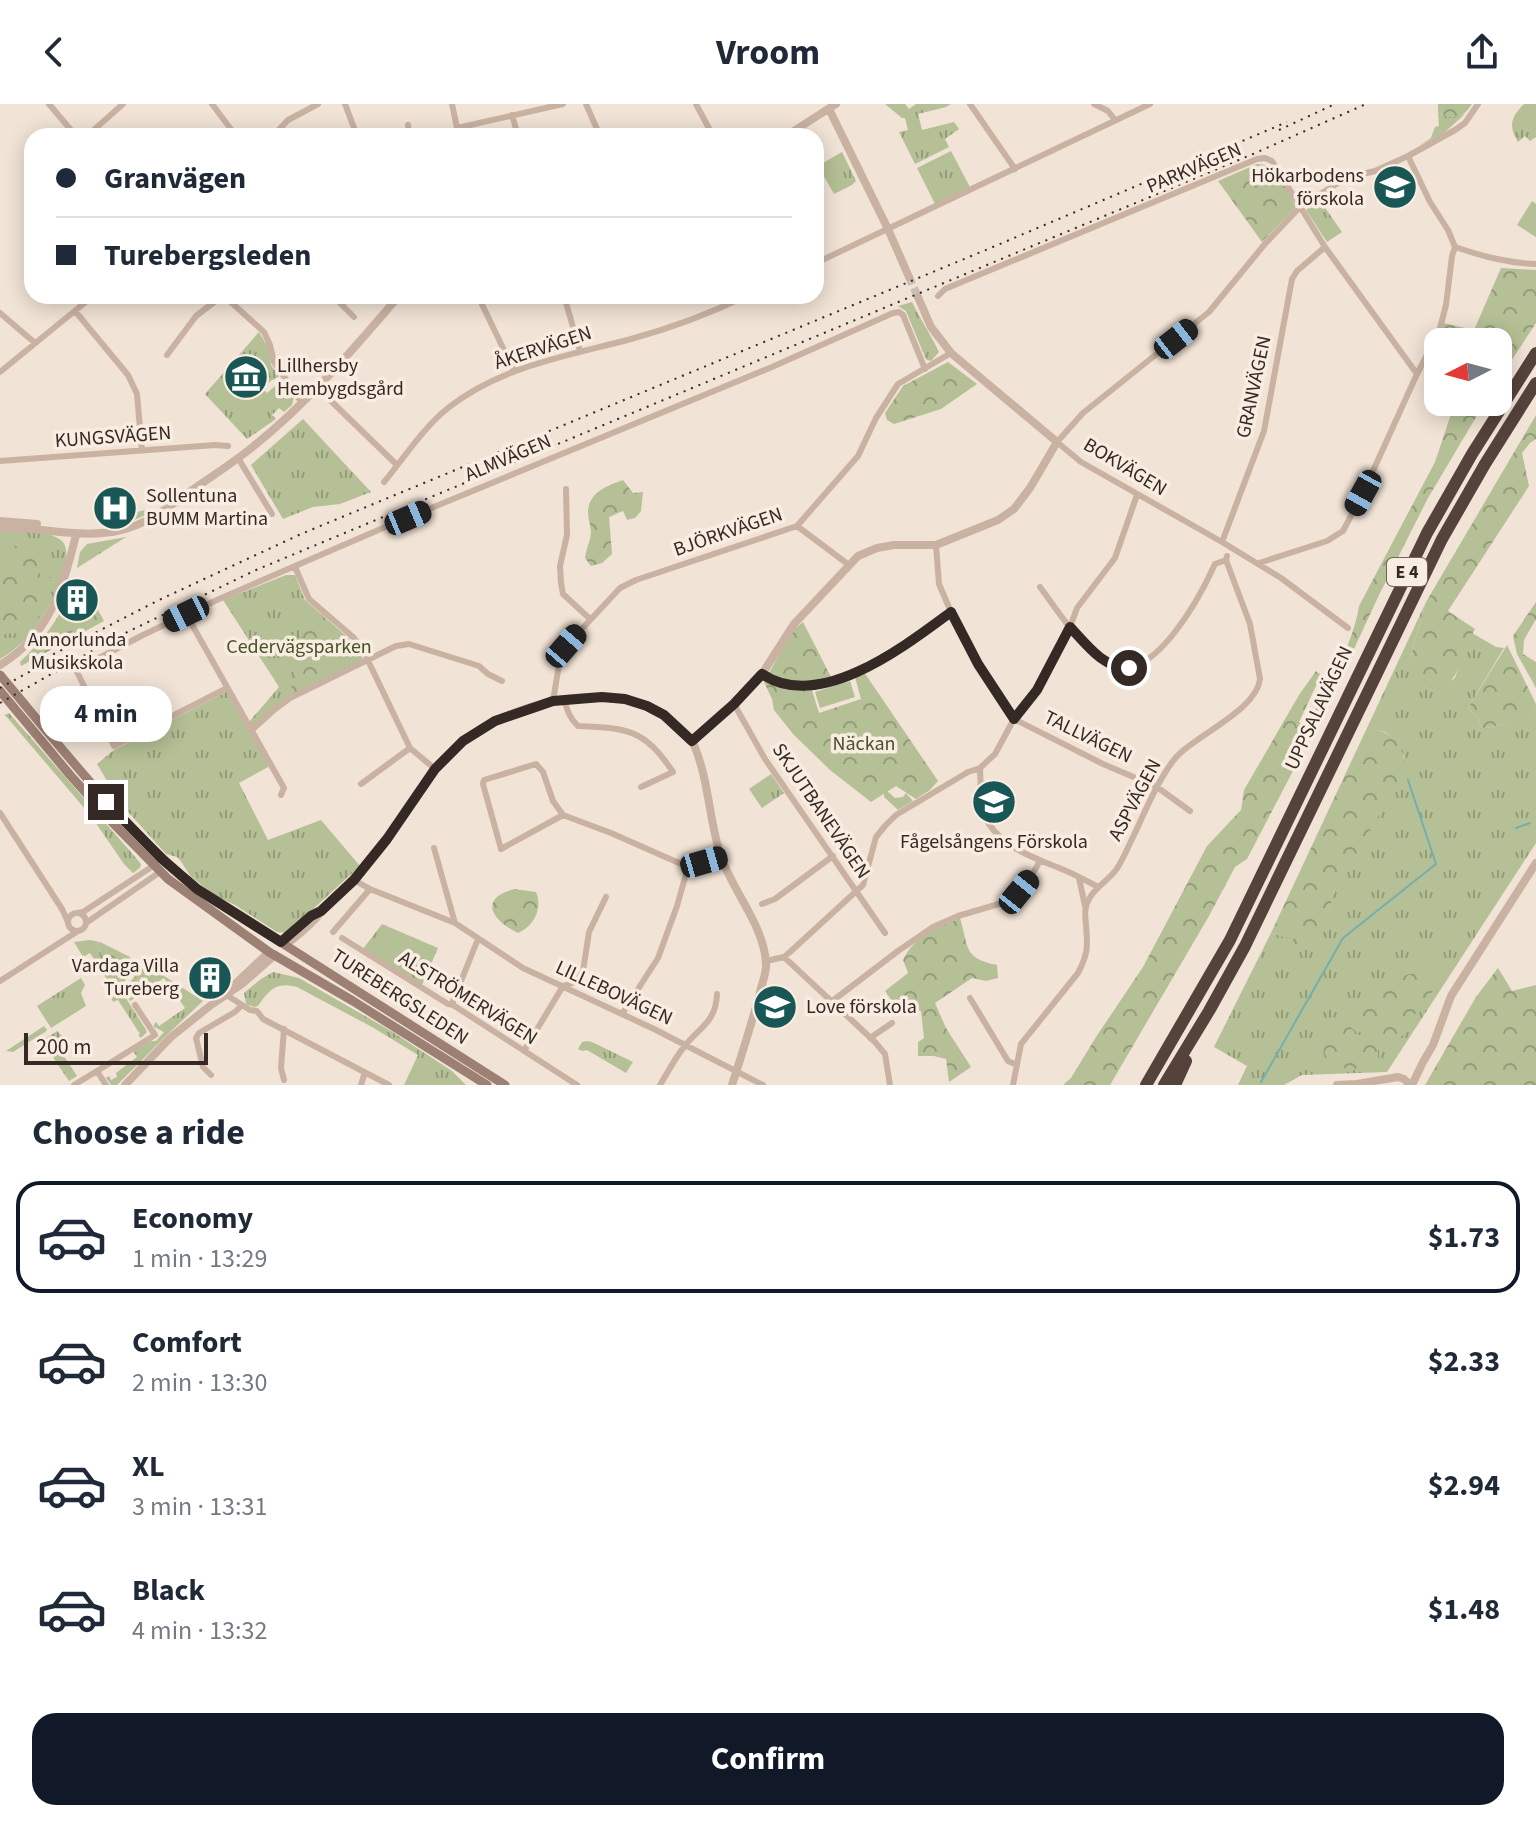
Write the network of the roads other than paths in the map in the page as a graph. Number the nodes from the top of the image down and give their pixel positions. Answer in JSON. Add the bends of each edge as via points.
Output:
{"nodes":[{"id":1,"x":49,"y":104,"type":"edge"},
{"id":2,"x":123,"y":104,"type":"edge"},
{"id":3,"x":212,"y":104,"type":"edge"},
{"id":4,"x":318,"y":104,"type":"edge"},
{"id":5,"x":345,"y":104,"type":"edge"},
{"id":6,"x":452,"y":104,"type":"edge"},
{"id":7,"x":563,"y":104,"type":"edge"},
{"id":8,"x":586,"y":104,"type":"edge"},
{"id":9,"x":696,"y":104,"type":"edge"},
{"id":10,"x":970,"y":104,"type":"edge"},
{"id":11,"x":1094,"y":104,"type":"edge"},
{"id":12,"x":1150,"y":104,"type":"edge"},
{"id":13,"x":1478,"y":104,"type":"edge"},
{"id":14,"x":830,"y":106,"type":"edge"},
{"id":15,"x":512,"y":115,"type":"junction"},
{"id":16,"x":1115,"y":120,"type":"junction"},
{"id":17,"x":408,"y":125,"type":"dead end"},
{"id":18,"x":69,"y":128,"type":"edge"},
{"id":19,"x":96,"y":128,"type":"edge"},
{"id":20,"x":230,"y":128,"type":"edge"},
{"id":21,"x":280,"y":128,"type":"edge"},
{"id":22,"x":354,"y":128,"type":"edge"},
{"id":23,"x":408,"y":128,"type":"edge"},
{"id":24,"x":457,"y":128,"type":"joint"},
{"id":25,"x":516,"y":128,"type":"edge"},
{"id":26,"x":596,"y":128,"type":"edge"},
{"id":27,"x":709,"y":128,"type":"edge"},
{"id":28,"x":798,"y":128,"type":"edge"},
{"id":29,"x":1408,"y":156,"type":"junction"},
{"id":30,"x":1015,"y":169,"type":"junction"},
{"id":31,"x":1301,"y":206,"type":"junction"},
{"id":32,"x":888,"y":229,"type":"junction"},
{"id":33,"x":1325,"y":247,"type":"junction"},
{"id":34,"x":1455,"y":247,"type":"junction"},
{"id":35,"x":824,"y":259,"type":"edge"},
{"id":36,"x":1536,"y":264,"type":"edge"},
{"id":37,"x":909,"y":277,"type":"tunnel mouth"},
{"id":38,"x":938,"y":296,"type":"dead end"},
{"id":39,"x":918,"y":297,"type":"tunnel mouth"},
{"id":40,"x":83,"y":304,"type":"edge"},
{"id":41,"x":212,"y":304,"type":"edge"},
{"id":42,"x":232,"y":304,"type":"edge"},
{"id":43,"x":341,"y":304,"type":"edge"},
{"id":44,"x":392,"y":304,"type":"edge"},
{"id":45,"x":482,"y":304,"type":"edge"},
{"id":46,"x":566,"y":304,"type":"edge"},
{"id":47,"x":730,"y":304,"type":"edge"},
{"id":48,"x":75,"y":311,"type":"junction"},
{"id":49,"x":0,"y":313,"type":"edge"},
{"id":50,"x":354,"y":317,"type":"dead end"},
{"id":51,"x":35,"y":343,"type":"junction"},
{"id":52,"x":580,"y":351,"type":"junction"},
{"id":53,"x":951,"y":353,"type":"junction"},
{"id":54,"x":1536,"y":353,"type":"edge"},
{"id":55,"x":167,"y":355,"type":"dead end"},
{"id":56,"x":925,"y":369,"type":"junction"},
{"id":57,"x":514,"y":371,"type":"junction"},
{"id":58,"x":0,"y":372,"type":"edge"},
{"id":59,"x":1417,"y":374,"type":"junction"},
{"id":60,"x":1536,"y":383,"type":"edge"},
{"id":61,"x":330,"y":400,"type":"dead end"},
{"id":62,"x":302,"y":403,"type":"junction"},
{"id":63,"x":1057,"y":442,"type":"junction"},
{"id":64,"x":228,"y":446,"type":"dead end"},
{"id":65,"x":142,"y":451,"type":"junction"},
{"id":66,"x":238,"y":458,"type":"junction"},
{"id":67,"x":0,"y":461,"type":"edge"},
{"id":68,"x":397,"y":465,"type":"junction"},
{"id":69,"x":384,"y":482,"type":"dead end"},
{"id":70,"x":566,"y":489,"type":"dead end"},
{"id":71,"x":1137,"y":495,"type":"junction"},
{"id":72,"x":272,"y":514,"type":"dead end"},
{"id":73,"x":0,"y":521,"type":"edge"},
{"id":74,"x":797,"y":526,"type":"junction"},
{"id":75,"x":0,"y":528,"type":"edge"},
{"id":76,"x":30,"y":528,"type":"junction"},
{"id":77,"x":76,"y":535,"type":"junction"},
{"id":78,"x":1222,"y":542,"type":"junction"},
{"id":79,"x":936,"y":545,"type":"junction"},
{"id":80,"x":1231,"y":549,"type":"junction"},
{"id":81,"x":1226,"y":560,"type":"junction"},
{"id":82,"x":1258,"y":563,"type":"junction"},
{"id":83,"x":849,"y":565,"type":"junction"},
{"id":84,"x":68,"y":567,"type":"junction"},
{"id":85,"x":295,"y":567,"type":"junction"},
{"id":86,"x":1040,"y":587,"type":"dead end"},
{"id":87,"x":951,"y":612,"type":"junction"},
{"id":88,"x":186,"y":614,"type":"junction"},
{"id":89,"x":590,"y":619,"type":"junction"},
{"id":90,"x":1070,"y":627,"type":"junction"},
{"id":91,"x":1348,"y":628,"type":"dead end"},
{"id":92,"x":368,"y":660,"type":"junction"},
{"id":93,"x":4,"y":663,"type":"edge"},
{"id":94,"x":762,"y":674,"type":"junction"},
{"id":95,"x":0,"y":675,"type":"edge"},
{"id":96,"x":502,"y":681,"type":"dead end"},
{"id":97,"x":227,"y":688,"type":"junction"},
{"id":98,"x":0,"y":691,"type":"edge"},
{"id":99,"x":564,"y":699,"type":"junction"},
{"id":100,"x":553,"y":701,"type":"junction"},
{"id":101,"x":734,"y":704,"type":"junction"},
{"id":102,"x":1014,"y":719,"type":"junction"},
{"id":103,"x":252,"y":730,"type":"junction"},
{"id":104,"x":692,"y":741,"type":"junction"},
{"id":105,"x":410,"y":748,"type":"junction"},
{"id":106,"x":980,"y":768,"type":"junction"},
{"id":107,"x":435,"y":769,"type":"junction"},
{"id":108,"x":361,"y":784,"type":"dead end"},
{"id":109,"x":641,"y":787,"type":"dead end"},
{"id":110,"x":1157,"y":787,"type":"junction"},
{"id":111,"x":281,"y":795,"type":"dead end"},
{"id":112,"x":1190,"y":811,"type":"dead end"},
{"id":113,"x":0,"y":813,"type":"edge"},
{"id":114,"x":563,"y":815,"type":"junction"},
{"id":115,"x":434,"y":848,"type":"dead end"},
{"id":116,"x":833,"y":856,"type":"junction"},
{"id":117,"x":721,"y":858,"type":"junction"},
{"id":118,"x":1040,"y":861,"type":"junction"},
{"id":119,"x":165,"y":862,"type":"junction"},
{"id":120,"x":1536,"y":863,"type":"edge"},
{"id":121,"x":688,"y":867,"type":"junction"},
{"id":122,"x":157,"y":869,"type":"junction"},
{"id":123,"x":1078,"y":877,"type":"junction"},
{"id":124,"x":354,"y":880,"type":"junction"},
{"id":125,"x":1098,"y":887,"type":"junction"},
{"id":126,"x":370,"y":889,"type":"junction"},
{"id":127,"x":856,"y":890,"type":"junction"},
{"id":128,"x":606,"y":897,"type":"dead end"},
{"id":129,"x":762,"y":904,"type":"dead end"},
{"id":130,"x":1085,"y":906,"type":"junction"},
{"id":131,"x":62,"y":909,"type":"junction"},
{"id":132,"x":76,"y":913,"type":"junction"},
{"id":133,"x":86,"y":923,"type":"junction"},
{"id":134,"x":455,"y":923,"type":"junction"},
{"id":135,"x":68,"y":924,"type":"junction"},
{"id":136,"x":78,"y":931,"type":"junction"},
{"id":137,"x":333,"y":932,"type":"dead end"},
{"id":138,"x":885,"y":933,"type":"dead end"},
{"id":139,"x":66,"y":938,"type":"junction"},
{"id":140,"x":342,"y":938,"type":"dead end"},
{"id":141,"x":478,"y":939,"type":"junction"},
{"id":142,"x":284,"y":944,"type":"junction"},
{"id":143,"x":272,"y":954,"type":"junction"},
{"id":144,"x":784,"y":957,"type":"junction"},
{"id":145,"x":766,"y":961,"type":"junction"},
{"id":146,"x":1210,"y":975,"type":"junction"},
{"id":147,"x":0,"y":981,"type":"edge"},
{"id":148,"x":563,"y":986,"type":"junction"},
{"id":149,"x":225,"y":994,"type":"junction"},
{"id":150,"x":717,"y":994,"type":"dead end"},
{"id":151,"x":970,"y":998,"type":"dead end"},
{"id":152,"x":831,"y":1002,"type":"junction"},
{"id":153,"x":135,"y":1005,"type":"dead end"},
{"id":154,"x":242,"y":1005,"type":"junction"},
{"id":155,"x":453,"y":1005,"type":"junction"},
{"id":156,"x":1209,"y":1011,"type":"junction"},
{"id":157,"x":622,"y":1014,"type":"junction"},
{"id":158,"x":892,"y":1023,"type":"dead end"},
{"id":159,"x":284,"y":1029,"type":"junction"},
{"id":160,"x":870,"y":1038,"type":"junction"},
{"id":161,"x":685,"y":1045,"type":"junction"},
{"id":162,"x":524,"y":1051,"type":"junction"},
{"id":163,"x":1423,"y":1062,"type":"junction"},
{"id":164,"x":1017,"y":1065,"type":"junction"},
{"id":165,"x":737,"y":1070,"type":"junction"},
{"id":166,"x":97,"y":1071,"type":"junction"},
{"id":167,"x":365,"y":1072,"type":"junction"},
{"id":168,"x":211,"y":1075,"type":"dead end"},
{"id":169,"x":1401,"y":1078,"type":"junction"},
{"id":170,"x":284,"y":1080,"type":"dead end"},
{"id":171,"x":1386,"y":1082,"type":"edge"},
{"id":172,"x":74,"y":1085,"type":"edge"},
{"id":173,"x":106,"y":1085,"type":"edge"},
{"id":174,"x":125,"y":1085,"type":"edge"},
{"id":175,"x":361,"y":1085,"type":"edge"},
{"id":176,"x":389,"y":1085,"type":"edge"},
{"id":177,"x":487,"y":1085,"type":"edge"},
{"id":178,"x":505,"y":1085,"type":"edge"},
{"id":179,"x":577,"y":1085,"type":"edge"},
{"id":180,"x":660,"y":1085,"type":"edge"},
{"id":181,"x":732,"y":1085,"type":"edge"},
{"id":182,"x":763,"y":1085,"type":"edge"},
{"id":183,"x":890,"y":1085,"type":"edge"},
{"id":184,"x":1013,"y":1085,"type":"edge"},
{"id":185,"x":1136,"y":1085,"type":"edge"},
{"id":186,"x":1146,"y":1085,"type":"edge"},
{"id":187,"x":1164,"y":1085,"type":"edge"},
{"id":188,"x":1175,"y":1085,"type":"edge"},
{"id":189,"x":1337,"y":1085,"type":"edge"},
{"id":190,"x":1359,"y":1085,"type":"edge"},
{"id":191,"x":1411,"y":1085,"type":"edge"}],
"edges":[{"from":1,"to":18,"type":"street"},
{"from":2,"to":19,"type":"street"},
{"from":3,"to":20,"type":"street"},
{"from":4,"to":21,"type":"street"},
{"from":5,"to":22,"type":"street"},
{"from":6,"to":24,"type":"street"},
{"from":7,"to":15,"type":"street"},
{"from":8,"to":26,"type":"street"},
{"from":9,"to":27,"type":"street"},
{"from":10,"to":30,"type":"street"},
{"from":11,"to":16,"type":"street"},
{"from":12,"to":16,"type":"street"},
{"from":13,"to":29,"type":"street","via":[[1465,123]]},
{"from":14,"to":28,"type":"street"},
{"from":14,"to":32,"type":"street"},
{"from":15,"to":24,"type":"street"},
{"from":15,"to":25,"type":"street"},
{"from":16,"to":30,"type":"street"},
{"from":17,"to":23,"type":"street"},
{"from":29,"to":31,"type":"street","via":[[1338,183]]},
{"from":29,"to":34,"type":"street"},
{"from":30,"to":32,"type":"street"},
{"from":31,"to":33,"type":"street","name":"PARKVÄGEN"},
{"from":31,"to":38,"type":"street","name":"PARKVÄGEN","via":[[1272,161],[1257,159]]},
{"from":31,"to":63,"type":"street","via":[[1209,312],[1083,413]]},
{"from":32,"to":35,"type":"street"},
{"from":32,"to":37,"type":"street"},
{"from":33,"to":59,"type":"street","name":"PARKVÄGEN"},
{"from":33,"to":78,"type":"street","name":"GRANVÄGEN","via":[[1292,279],[1264,431]]},
{"from":34,"to":36,"type":"street","via":[[1486,258]]},
{"from":34,"to":59,"type":"street","via":[[1439,332]]},
{"from":39,"to":53,"type":"street","name":"BOKVÄGEN","via":[[931,327]]},
{"from":40,"to":48,"type":"street"},
{"from":41,"to":55,"type":"street","via":[[196,316]]},
{"from":42,"to":62,"type":"street","via":[[264,332],[274,362]]},
{"from":43,"to":50,"type":"street"},
{"from":44,"to":62,"type":"street"},
{"from":45,"to":57,"type":"street"},
{"from":46,"to":52,"type":"street"},
{"from":47,"to":52,"type":"street","name":"ÅKERVÄGEN","via":[[670,327]]},
{"from":48,"to":51,"type":"street"},
{"from":48,"to":65,"type":"street","via":[[135,388]]},
{"from":49,"to":51,"type":"street"},
{"from":51,"to":58,"type":"street"},
{"from":52,"to":57,"type":"street","name":"ÅKERVÄGEN"},
{"from":53,"to":56,"type":"street","name":"BJÖRKVÄGEN"},
{"from":53,"to":63,"type":"street","name":"BOKVÄGEN"},
{"from":54,"to":146,"type":"highway","name":"UPPSALAVÄGEN","number":"E 4","via":[[1427,533]]},
{"from":56,"to":74,"type":"street","name":"BJÖRKVÄGEN","via":[[898,384],[858,456]]},
{"from":56,"to":85,"type":"street","name":"ALMVÄGEN","via":[[903,315],[893,313]]},
{"from":57,"to":68,"type":"street","name":"ÅKERVÄGEN","via":[[445,409]]},
{"from":59,"to":82,"type":"street","via":[[1343,531]]},
{"from":60,"to":156,"type":"highway","name":"UPPSALAVÄGEN","number":"E 4","via":[[1442,539],[1273,891]]},
{"from":61,"to":68,"type":"street"},
{"from":62,"to":66,"type":"street"},
{"from":63,"to":71,"type":"street","name":"BOKVÄGEN"},
{"from":63,"to":79,"type":"street","via":[[1014,509]]},
{"from":64,"to":65,"type":"street","name":"KUNGSVÄGEN"},
{"from":65,"to":67,"type":"street","name":"KUNGSVÄGEN"},
{"from":66,"to":72,"type":"street"},
{"from":66,"to":77,"type":"street","via":[[139,524]]},
{"from":68,"to":69,"type":"street","name":"ÅKERVÄGEN"},
{"from":70,"to":89,"type":"street","via":[[563,594]]},
{"from":71,"to":78,"type":"street","name":"BOKVÄGEN"},
{"from":71,"to":90,"type":"street","via":[[1115,558],[1077,608]]},
{"from":73,"to":77,"type":"street","via":[[45,525]]},
{"from":74,"to":83,"type":"street"},
{"from":74,"to":89,"type":"street","name":"BJÖRKVÄGEN","via":[[636,580],[620,588]]},
{"from":75,"to":76,"type":"street"},
{"from":76,"to":77,"type":"street"},
{"from":76,"to":84,"type":"street","via":[[66,542]]},
{"from":77,"to":84,"type":"street"},
{"from":78,"to":80,"type":"street","name":"BOKVÄGEN"},
{"from":79,"to":83,"type":"street","via":[[885,546]]},
{"from":79,"to":87,"type":"street","name":"TALLVÄGEN","via":[[939,584]]},
{"from":80,"to":81,"type":"street"},
{"from":80,"to":82,"type":"street","name":"BOKVÄGEN"},
{"from":81,"to":90,"type":"street","via":[[1215,564],[1179,626],[1142,664],[1115,667]]},
{"from":81,"to":110,"type":"street","name":"ASPVÄGEN","via":[[1250,624],[1260,685],[1221,725],[1185,748]]},
{"from":82,"to":91,"type":"street","name":"BOKVÄGEN"},
{"from":83,"to":94,"type":"street","via":[[794,624]]},
{"from":84,"to":93,"type":"street","via":[[53,607],[33,638]]},
{"from":85,"to":88,"type":"street","name":"ALMVÄGEN"},
{"from":85,"to":92,"type":"street","via":[[309,599],[353,637]]},
{"from":86,"to":90,"type":"street"},
{"from":87,"to":94,"type":"street","via":[[880,659],[827,682],[795,686]]},
{"from":87,"to":102,"type":"street","name":"TALLVÄGEN"},
{"from":88,"to":97,"type":"street"},
{"from":88,"to":97,"type":"street","name":"ALMVÄGEN","via":[[76,670],[114,746]]},
{"from":89,"to":100,"type":"street","name":"BJÖRKVÄGEN","via":[[566,646]]},
{"from":90,"to":102,"type":"street","via":[[1037,690]]},
{"from":92,"to":96,"type":"street","via":[[409,644],[479,666]]},
{"from":92,"to":103,"type":"street","via":[[290,698]]},
{"from":92,"to":105,"type":"street"},
{"from":94,"to":101,"type":"street"},
{"from":95,"to":119,"type":"main road","name":"TUREBERGSLEDEN","via":[[106,802]]},
{"from":97,"to":103,"type":"street"},
{"from":98,"to":122,"type":"main road","name":"TUREBERGSLEDEN"},
{"from":99,"to":100,"type":"street"},
{"from":99,"to":104,"type":"street","via":[[602,697],[647,706]]},
{"from":99,"to":109,"type":"street","via":[[578,726],[620,729],[646,740],[661,754],[673,772]]},
{"from":100,"to":107,"type":"street","via":[[495,721],[463,741]]},
{"from":101,"to":104,"type":"street"},
{"from":101,"to":116,"type":"street","name":"SKJUTBANEVÄGEN","via":[[765,759]]},
{"from":102,"to":106,"type":"street","via":[[995,754]]},
{"from":102,"to":110,"type":"street","name":"TALLVÄGEN"},
{"from":103,"to":111,"type":"street","via":[[284,788]]},
{"from":104,"to":117,"type":"street"},
{"from":105,"to":107,"type":"street"},
{"from":105,"to":108,"type":"street"},
{"from":106,"to":118,"type":"street","via":[[989,824],[1008,844]]},
{"from":106,"to":127,"type":"street","via":[[896,815],[876,837],[863,885]]},
{"from":107,"to":124,"type":"street"},
{"from":110,"to":112,"type":"street","name":"TALLVÄGEN"},
{"from":110,"to":125,"type":"street","name":"ASPVÄGEN","via":[[1116,870]]},
{"from":113,"to":131,"type":"street"},
{"from":114,"to":114,"type":"street","via":[[536,764],[484,780],[501,849]]},
{"from":114,"to":121,"type":"street"},
{"from":115,"to":134,"type":"street"},
{"from":116,"to":127,"type":"street","name":"SKJUTBANEVÄGEN"},
{"from":116,"to":129,"type":"street"},
{"from":117,"to":121,"type":"street"},
{"from":117,"to":145,"type":"street"},
{"from":118,"to":123,"type":"street"},
{"from":118,"to":152,"type":"street","via":[[1009,901],[933,927]]},
{"from":119,"to":122,"type":"main road"},
{"from":119,"to":142,"type":"main road","name":"TUREBERGSLEDEN","via":[[197,889]]},
{"from":120,"to":163,"type":"street","via":[[1451,996]]},
{"from":121,"to":157,"type":"street","via":[[658,958]]},
{"from":122,"to":132,"type":"street"},
{"from":122,"to":133,"type":"street"},
{"from":122,"to":143,"type":"main road","name":"TUREBERGSLEDEN"},
{"from":123,"to":125,"type":"street"},
{"from":123,"to":130,"type":"street"},
{"from":124,"to":126,"type":"street","name":"LILLEBOVÄGEN"},
{"from":124,"to":142,"type":"street"},
{"from":125,"to":130,"type":"street","name":"ASPVÄGEN"},
{"from":126,"to":134,"type":"street","name":"LILLEBOVÄGEN"},
{"from":126,"to":137,"type":"street"},
{"from":127,"to":138,"type":"street","name":"SKJUTBANEVÄGEN"},
{"from":127,"to":144,"type":"street"},
{"from":128,"to":148,"type":"street","via":[[589,932],[583,971],[576,982]]},
{"from":130,"to":164,"type":"street","via":[[1085,959],[1021,1044]]},
{"from":131,"to":132,"type":"street"},
{"from":131,"to":135,"type":"street"},
{"from":132,"to":133,"type":"street"},
{"from":132,"to":135,"type":"street"},
{"from":133,"to":136,"type":"street"},
{"from":134,"to":141,"type":"street","name":"LILLEBOVÄGEN"},
{"from":135,"to":136,"type":"street"},
{"from":135,"to":139,"type":"street"},
{"from":136,"to":139,"type":"street"},
{"from":139,"to":147,"type":"street"},
{"from":140,"to":155,"type":"street","name":"ALSTRÖMERVÄGEN"},
{"from":141,"to":148,"type":"street","name":"LILLEBOVÄGEN"},
{"from":141,"to":155,"type":"street"},
{"from":142,"to":143,"type":"main road"},
{"from":142,"to":178,"type":"main road","name":"TUREBERGSLEDEN"},
{"from":143,"to":149,"type":"street"},
{"from":143,"to":177,"type":"main road","name":"TUREBERGSLEDEN"},
{"from":144,"to":145,"type":"street"},
{"from":144,"to":152,"type":"street"},
{"from":145,"to":165,"type":"street"},
{"from":146,"to":185,"type":"highway"},
{"from":146,"to":186,"type":"highway","name":"UPPSALAVÄGEN","number":"E 4"},
{"from":148,"to":157,"type":"street","name":"LILLEBOVÄGEN"},
{"from":148,"to":162,"type":"street"},
{"from":149,"to":154,"type":"street"},
{"from":149,"to":174,"type":"street","via":[[171,1037]]},
{"from":150,"to":161,"type":"street","via":[[709,1020]]},
{"from":151,"to":164,"type":"street","via":[[1008,1061]]},
{"from":152,"to":160,"type":"street"},
{"from":153,"to":166,"type":"street","via":[[155,1035]]},
{"from":154,"to":159,"type":"street"},
{"from":154,"to":168,"type":"street","via":[[196,1038],[203,1067]]},
{"from":155,"to":162,"type":"street","name":"ALSTRÖMERVÄGEN"},
{"from":156,"to":187,"type":"highway","name":"UPPSALAVÄGEN","number":"E 4"},
{"from":156,"to":188,"type":"highway"},
{"from":157,"to":161,"type":"street","name":"LILLEBOVÄGEN"},
{"from":158,"to":160,"type":"street"},
{"from":159,"to":167,"type":"street"},
{"from":159,"to":170,"type":"street"},
{"from":160,"to":183,"type":"street","via":[[885,1054]]},
{"from":161,"to":165,"type":"street","name":"LILLEBOVÄGEN"},
{"from":161,"to":180,"type":"street"},
{"from":162,"to":179,"type":"street","name":"ALSTRÖMERVÄGEN"},
{"from":163,"to":169,"type":"street"},
{"from":163,"to":191,"type":"street"},
{"from":164,"to":184,"type":"street"},
{"from":165,"to":181,"type":"street"},
{"from":165,"to":182,"type":"street","name":"LILLEBOVÄGEN"},
{"from":166,"to":172,"type":"street"},
{"from":166,"to":173,"type":"street"},
{"from":167,"to":175,"type":"street"},
{"from":167,"to":176,"type":"street"},
{"from":169,"to":171,"type":"street"},
{"from":169,"to":191,"type":"street"},
{"from":171,"to":190,"type":"street"},
{"from":189,"to":190,"type":"street"}]}
